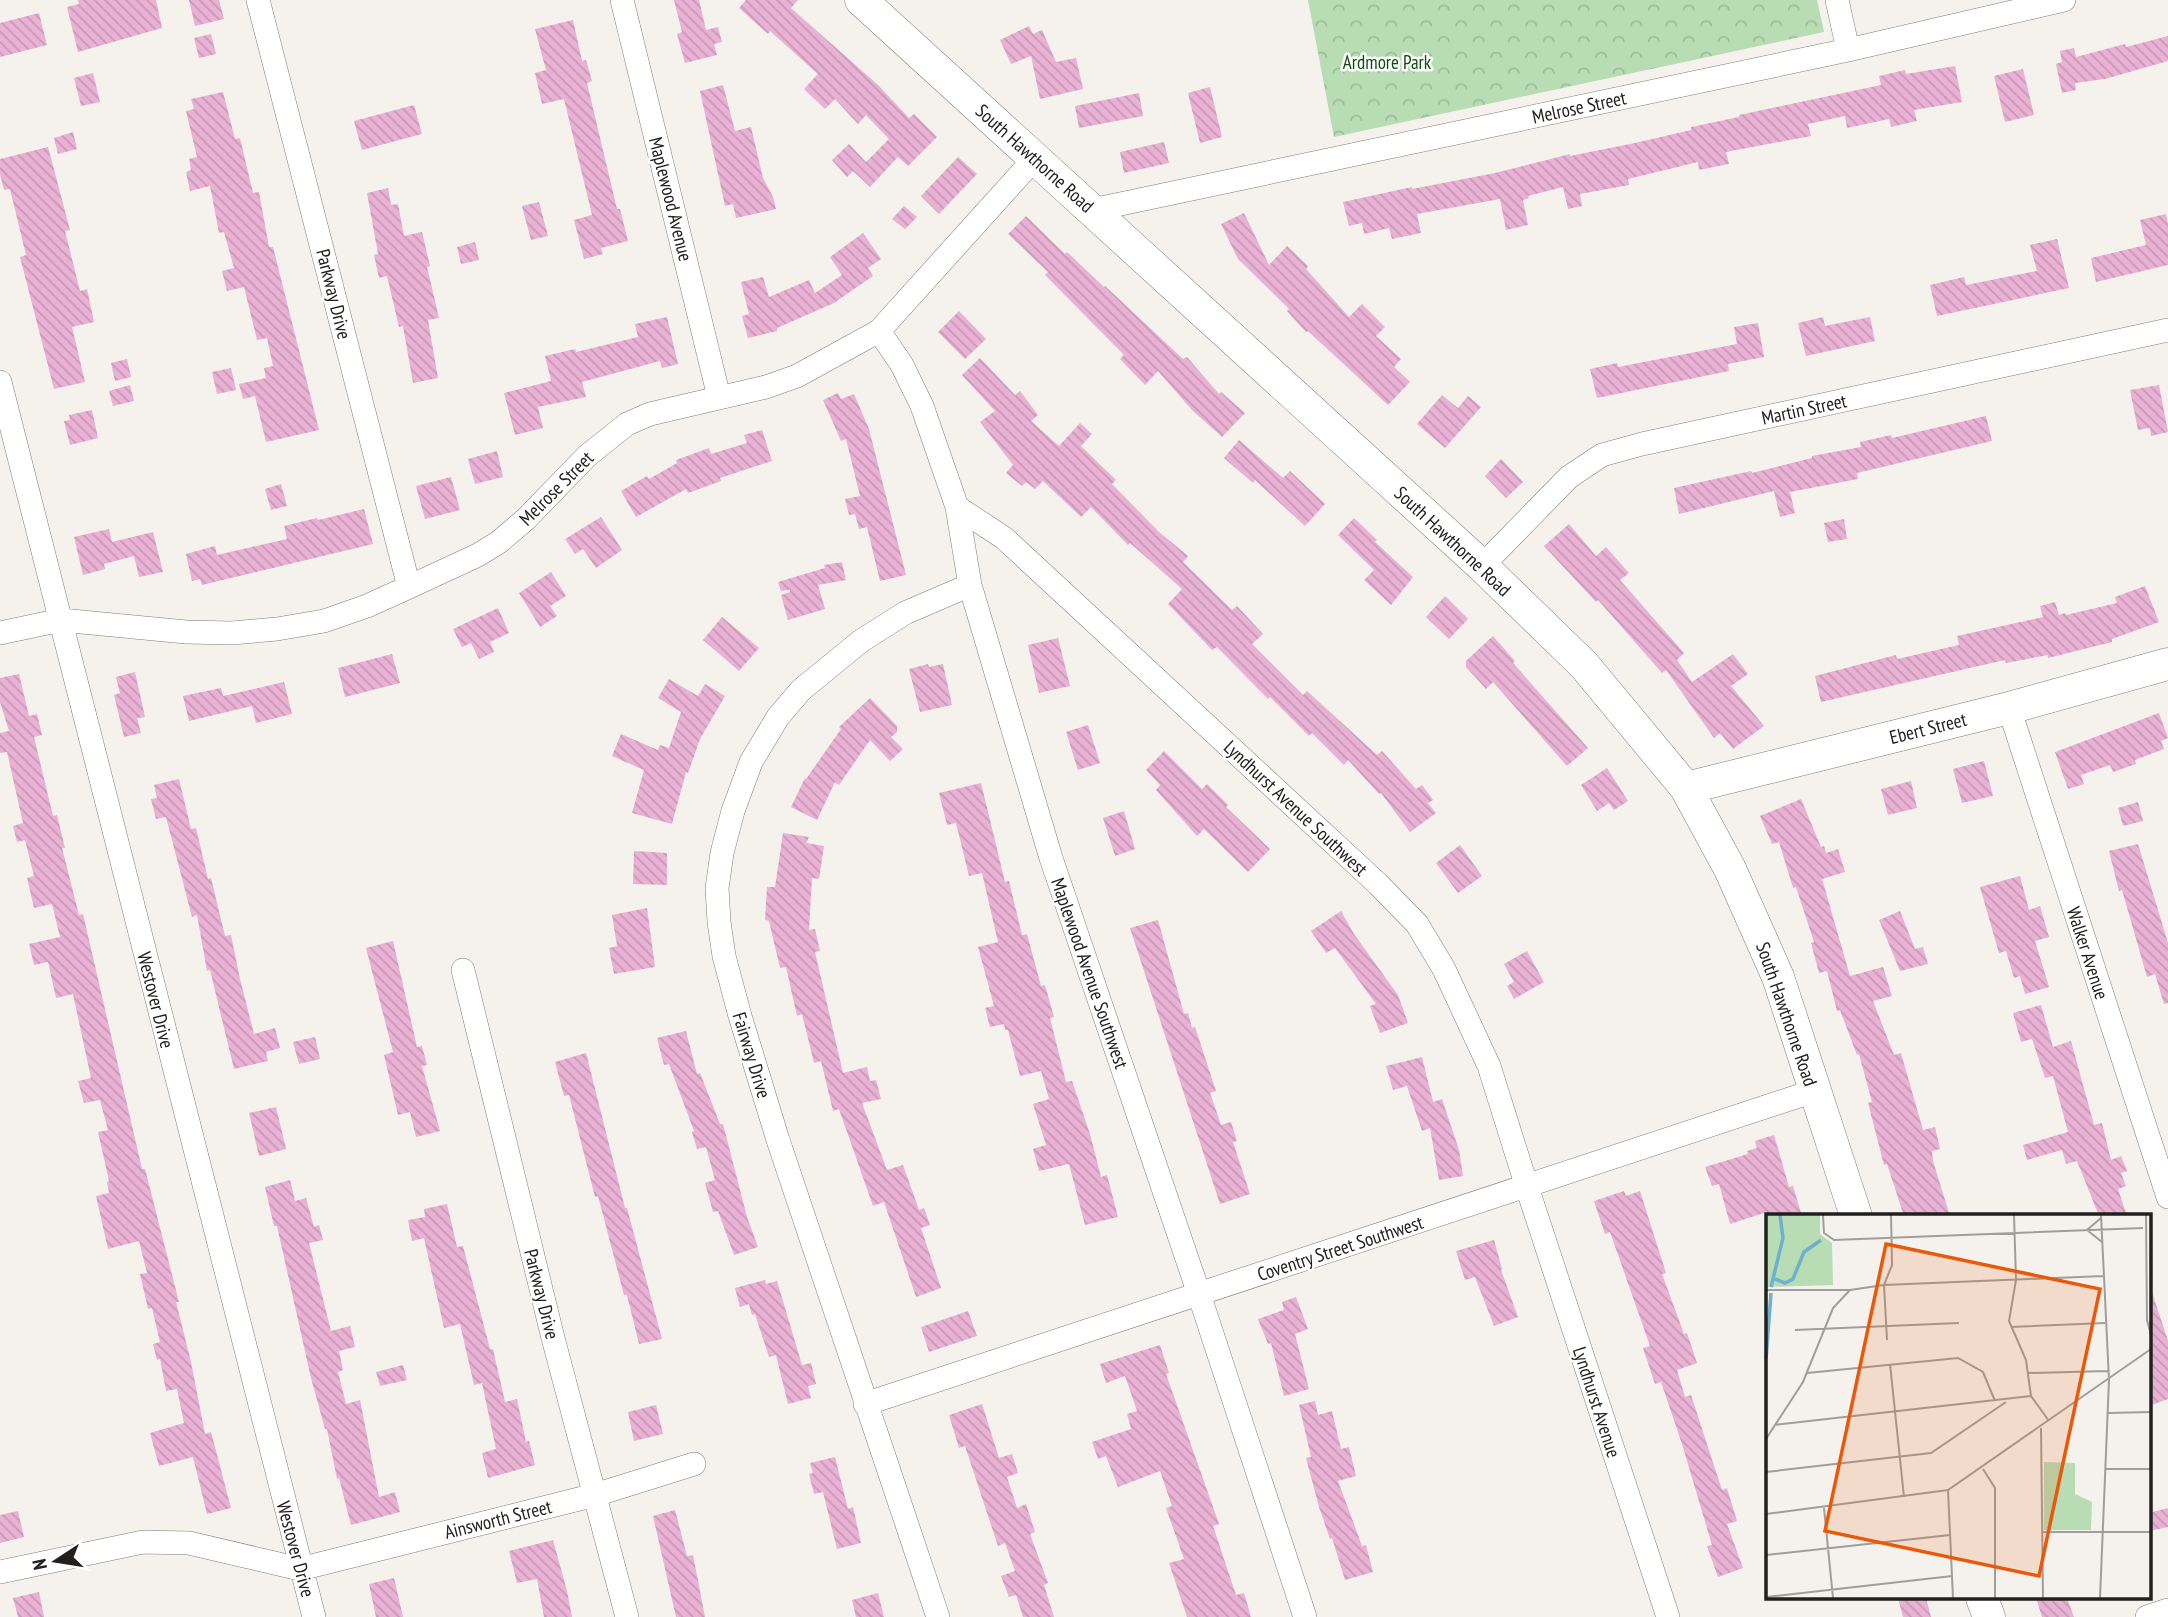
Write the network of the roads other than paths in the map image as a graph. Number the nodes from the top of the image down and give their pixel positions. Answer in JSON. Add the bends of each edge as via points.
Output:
{"nodes":[{"id":1,"x":258,"y":0,"type":"edge"},
{"id":2,"x":622,"y":0,"type":"edge"},
{"id":3,"x":861,"y":0,"type":"edge"},
{"id":4,"x":1837,"y":0,"type":"edge"},
{"id":5,"x":2064,"y":0,"type":"edge"},
{"id":6,"x":1847,"y":50,"type":"junction"},
{"id":7,"x":1035,"y":158,"type":"junction"},
{"id":8,"x":1092,"y":210,"type":"junction"},
{"id":9,"x":2168,"y":330,"type":"edge"},
{"id":10,"x":879,"y":331,"type":"junction"},
{"id":11,"x":0,"y":382,"type":"edge"},
{"id":12,"x":719,"y":397,"type":"junction"},
{"id":13,"x":957,"y":507,"type":"junction"},
{"id":14,"x":1482,"y":566,"type":"junction"},
{"id":15,"x":970,"y":585,"type":"junction"},
{"id":16,"x":409,"y":587,"type":"junction"},
{"id":17,"x":61,"y":620,"type":"junction"},
{"id":18,"x":0,"y":633,"type":"edge"},
{"id":19,"x":2168,"y":664,"type":"edge"},
{"id":20,"x":2009,"y":708,"type":"junction"},
{"id":21,"x":1686,"y":788,"type":"junction"},
{"id":22,"x":463,"y":970,"type":"dead end"},
{"id":23,"x":1814,"y":1091,"type":"junction"},
{"id":24,"x":1527,"y":1187,"type":"junction"},
{"id":25,"x":2168,"y":1197,"type":"edge"},
{"id":26,"x":1855,"y":1214,"type":"edge"},
{"id":27,"x":1199,"y":1294,"type":"junction"},
{"id":28,"x":865,"y":1404,"type":"junction"},
{"id":29,"x":694,"y":1464,"type":"dead end"},
{"id":30,"x":595,"y":1495,"type":"junction"},
{"id":31,"x":300,"y":1569,"type":"junction"},
{"id":32,"x":0,"y":1572,"type":"edge"},
{"id":33,"x":1983,"y":1600,"type":"edge"},
{"id":34,"x":2168,"y":1610,"type":"edge"},
{"id":35,"x":314,"y":1617,"type":"edge"},
{"id":36,"x":627,"y":1617,"type":"edge"},
{"id":37,"x":938,"y":1617,"type":"edge"},
{"id":38,"x":1305,"y":1617,"type":"edge"},
{"id":39,"x":1668,"y":1617,"type":"edge"},
{"id":40,"x":1989,"y":1617,"type":"edge"},
{"id":41,"x":2147,"y":1617,"type":"edge"}],
"edges":[{"from":1,"to":16,"type":"street","name":"Parkway Drive"},
{"from":2,"to":12,"type":"street","name":"Maplewood Avenue"},
{"from":3,"to":7,"type":"main road","name":"South Hawthorne Road"},
{"from":4,"to":6,"type":"street"},
{"from":5,"to":6,"type":"street","name":"Melrose Street"},
{"from":6,"to":8,"type":"street","name":"Melrose Street"},
{"from":7,"to":8,"type":"main road","name":"South Hawthorne Road"},
{"from":7,"to":10,"type":"street","name":"Melrose Street"},
{"from":8,"to":14,"type":"main road","name":"South Hawthorne Road"},
{"from":9,"to":14,"type":"street","name":"Martin Street","via":[[1602,455],[1569,477]]},
{"from":10,"to":12,"type":"street","name":"Melrose Street","via":[[797,376]]},
{"from":10,"to":13,"type":"street","name":"Maplewood Avenue Southwest","via":[[922,406]]},
{"from":11,"to":17,"type":"street","name":"Westover Drive"},
{"from":12,"to":16,"type":"street","name":"Melrose Street","via":[[650,414],[627,425],[587,456],[499,542]]},
{"from":13,"to":15,"type":"street","name":"Maplewood Avenue Southwest"},
{"from":13,"to":24,"type":"street","name":"Lyndhurst Avenue Southwest","via":[[1003,538],[1417,924],[1444,969],[1489,1066]]},
{"from":14,"to":21,"type":"main road","name":"South Hawthorne Road","via":[[1584,665]]},
{"from":15,"to":27,"type":"street","name":"Maplewood Avenue Southwest","via":[[1051,858]]},
{"from":15,"to":28,"type":"street","name":"Fairway Drive","via":[[905,613],[861,641],[801,690],[751,762],[720,865],[719,922],[740,1016]]},
{"from":16,"to":17,"type":"street","name":"Melrose Street","via":[[324,621],[232,634]]},
{"from":17,"to":18,"type":"street","name":"Melrose Street"},
{"from":17,"to":31,"type":"street","name":"Westover Drive"},
{"from":19,"to":20,"type":"main road","name":"Ebert Street"},
{"from":20,"to":21,"type":"main road","name":"Ebert Street"},
{"from":20,"to":25,"type":"street","name":"Walker Avenue"},
{"from":21,"to":23,"type":"main road","name":"South Hawthorne Road","via":[[1730,869],[1778,977]]},
{"from":22,"to":30,"type":"street","name":"Parkway Drive"},
{"from":23,"to":24,"type":"street","name":"Coventry Street Southwest"},
{"from":23,"to":26,"type":"main road","name":"South Hawthorne Road"},
{"from":24,"to":27,"type":"street","name":"Coventry Street Southwest"},
{"from":24,"to":39,"type":"street","name":"Lyndhurst Avenue"},
{"from":27,"to":28,"type":"street","name":"Coventry Street Southwest"},
{"from":27,"to":38,"type":"street","name":"Maplewood Avenue Southwest"},
{"from":28,"to":37,"type":"street","name":"Fairway Drive"},
{"from":29,"to":30,"type":"street","name":"Ainsworth Street"},
{"from":30,"to":31,"type":"street","name":"Ainsworth Street"},
{"from":30,"to":36,"type":"street","name":"Parkway Drive"},
{"from":31,"to":32,"type":"street","via":[[189,1543],[143,1542]]},
{"from":31,"to":35,"type":"street","name":"Westover Drive"},
{"from":33,"to":40,"type":"main road"},
{"from":34,"to":41,"type":"street"}]}
